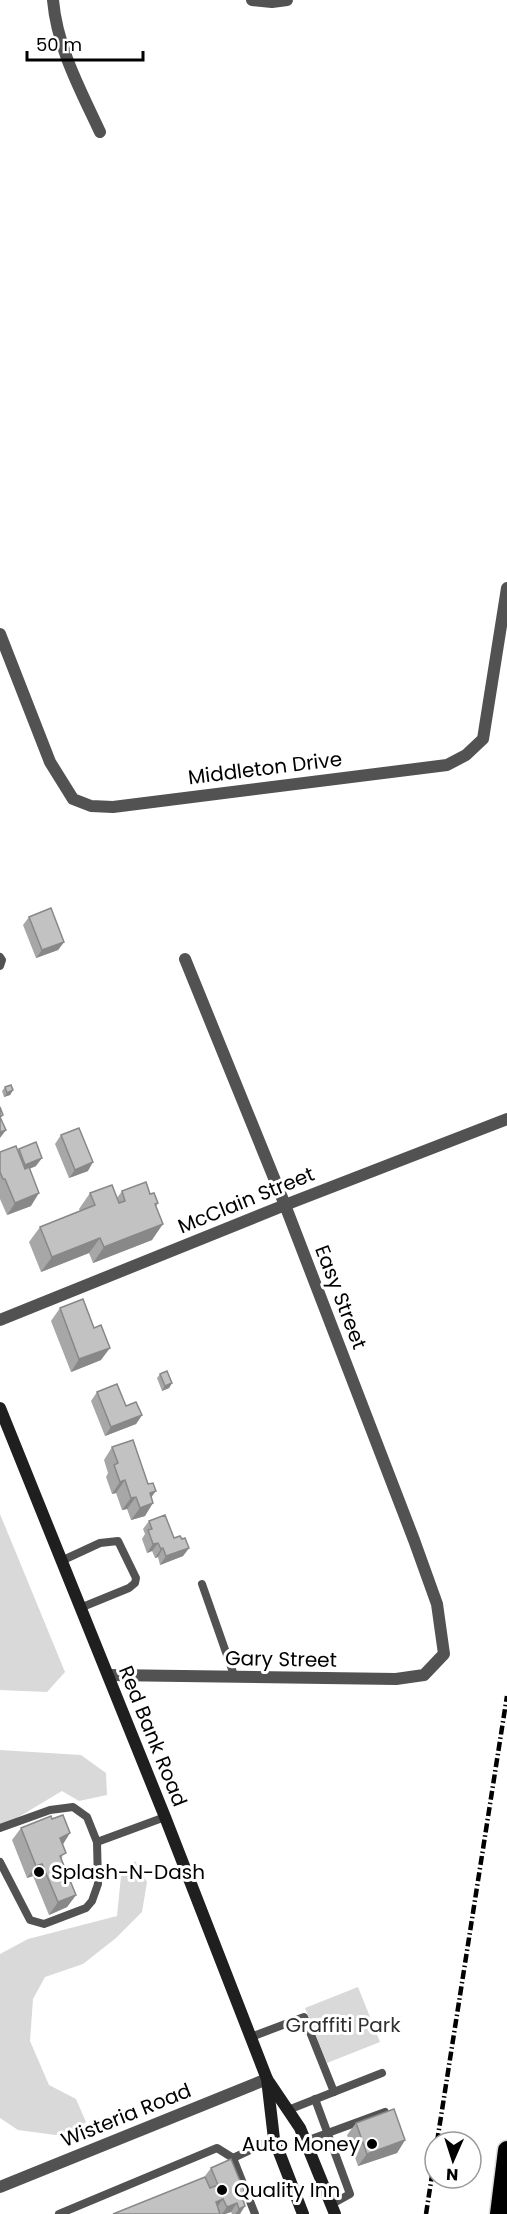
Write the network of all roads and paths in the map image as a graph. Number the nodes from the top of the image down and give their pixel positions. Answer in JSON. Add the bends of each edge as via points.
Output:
{"nodes":[{"id":1,"x":52,"y":0,"type":"edge"},
{"id":2,"x":252,"y":0,"type":"edge"},
{"id":3,"x":287,"y":0,"type":"edge"},
{"id":4,"x":100,"y":132,"type":"dead end"},
{"id":5,"x":507,"y":588,"type":"edge"},
{"id":6,"x":0,"y":634,"type":"edge"},
{"id":7,"x":0,"y":957,"type":"edge"},
{"id":8,"x":185,"y":959,"type":"dead end"},
{"id":9,"x":0,"y":966,"type":"edge"},
{"id":10,"x":507,"y":1119,"type":"edge"},
{"id":11,"x":285,"y":1205,"type":"junction"},
{"id":12,"x":0,"y":1320,"type":"edge"},
{"id":13,"x":0,"y":1408,"type":"edge"},
{"id":14,"x":61,"y":1560,"type":"junction"},
{"id":15,"x":202,"y":1584,"type":"dead end"},
{"id":16,"x":80,"y":1608,"type":"junction"},
{"id":17,"x":444,"y":1654,"type":"joint"},
{"id":18,"x":108,"y":1675,"type":"junction"},
{"id":19,"x":235,"y":1678,"type":"junction"},
{"id":20,"x":165,"y":1817,"type":"junction"},
{"id":21,"x":0,"y":1828,"type":"edge"},
{"id":22,"x":97,"y":1842,"type":"junction"},
{"id":23,"x":0,"y":1862,"type":"edge"},
{"id":24,"x":251,"y":2037,"type":"junction"},
{"id":25,"x":382,"y":2073,"type":"dead end"},
{"id":26,"x":267,"y":2079,"type":"junction"},
{"id":27,"x":334,"y":2092,"type":"junction"},
{"id":28,"x":315,"y":2099,"type":"junction"},
{"id":29,"x":288,"y":2110,"type":"junction"},
{"id":30,"x":385,"y":2112,"type":"edge"},
{"id":31,"x":328,"y":2133,"type":"junction"},
{"id":32,"x":274,"y":2139,"type":"junction"},
{"id":33,"x":306,"y":2141,"type":"junction"},
{"id":34,"x":507,"y":2150,"type":"edge"},
{"id":35,"x":233,"y":2158,"type":"junction"},
{"id":36,"x":0,"y":2187,"type":"edge"},
{"id":37,"x":334,"y":2209,"type":"edge"},
{"id":38,"x":59,"y":2214,"type":"edge"},
{"id":39,"x":255,"y":2214,"type":"edge"},
{"id":40,"x":303,"y":2214,"type":"edge"},
{"id":41,"x":499,"y":2214,"type":"edge"}],
"edges":[{"from":1,"to":4,"type":"street","via":[[55,24],[69,66]]},
{"from":2,"to":3,"type":"street"},
{"from":5,"to":6,"type":"street","name":"Middleton Drive","via":[[483,739],[466,755],[447,765],[113,807],[91,806],[72,799],[50,762]]},
{"from":7,"to":9,"type":"lane"},
{"from":8,"to":11,"type":"street","name":"Easy Street"},
{"from":10,"to":11,"type":"street","name":"McClain Street"},
{"from":11,"to":12,"type":"street","name":"McClain Street"},
{"from":11,"to":17,"type":"street","name":"Easy Street","via":[[434,1593]]},
{"from":13,"to":14,"type":"main road","name":"Red Bank Road"},
{"from":14,"to":16,"type":"main road","name":"Red Bank Road"},
{"from":14,"to":16,"type":"lane","via":[[100,1543],[118,1541],[136,1578],[129,1588]]},
{"from":15,"to":19,"type":"lane"},
{"from":16,"to":18,"type":"main road","name":"Red Bank Road"},
{"from":17,"to":19,"type":"street","name":"Gary Street","via":[[424,1675],[396,1679]]},
{"from":18,"to":19,"type":"street","name":"Gary Street"},
{"from":18,"to":20,"type":"main road","name":"Red Bank Road"},
{"from":20,"to":22,"type":"lane"},
{"from":20,"to":24,"type":"main road","name":"Red Bank Road"},
{"from":21,"to":22,"type":"lane","via":[[50,1810],[73,1807],[87,1817]]},
{"from":22,"to":23,"type":"lane","via":[[99,1884],[92,1901],[86,1908],[44,1924],[30,1920]]},
{"from":24,"to":26,"type":"main road","name":"Red Bank Road"},
{"from":24,"to":27,"type":"lane","via":[[304,2017]]},
{"from":25,"to":27,"type":"lane"},
{"from":26,"to":29,"type":"main road","name":"Red Bank Road"},
{"from":26,"to":32,"type":"main road","name":"Red Bank Road"},
{"from":26,"to":36,"type":"street","name":"Wisteria Road"},
{"from":27,"to":28,"type":"lane"},
{"from":28,"to":29,"type":"lane"},
{"from":28,"to":31,"type":"lane"},
{"from":29,"to":33,"type":"main road","name":"Red Bank Road"},
{"from":30,"to":31,"type":"lane"},
{"from":31,"to":33,"type":"lane"},
{"from":31,"to":37,"type":"lane","via":[[350,2194]]},
{"from":32,"to":35,"type":"lane"},
{"from":32,"to":40,"type":"main road","name":"Red Bank Road"},
{"from":33,"to":37,"type":"main road","name":"Red Bank Road"},
{"from":34,"to":41,"type":"highway"},
{"from":35,"to":38,"type":"lane","via":[[217,2148]]},
{"from":35,"to":39,"type":"lane"}]}
